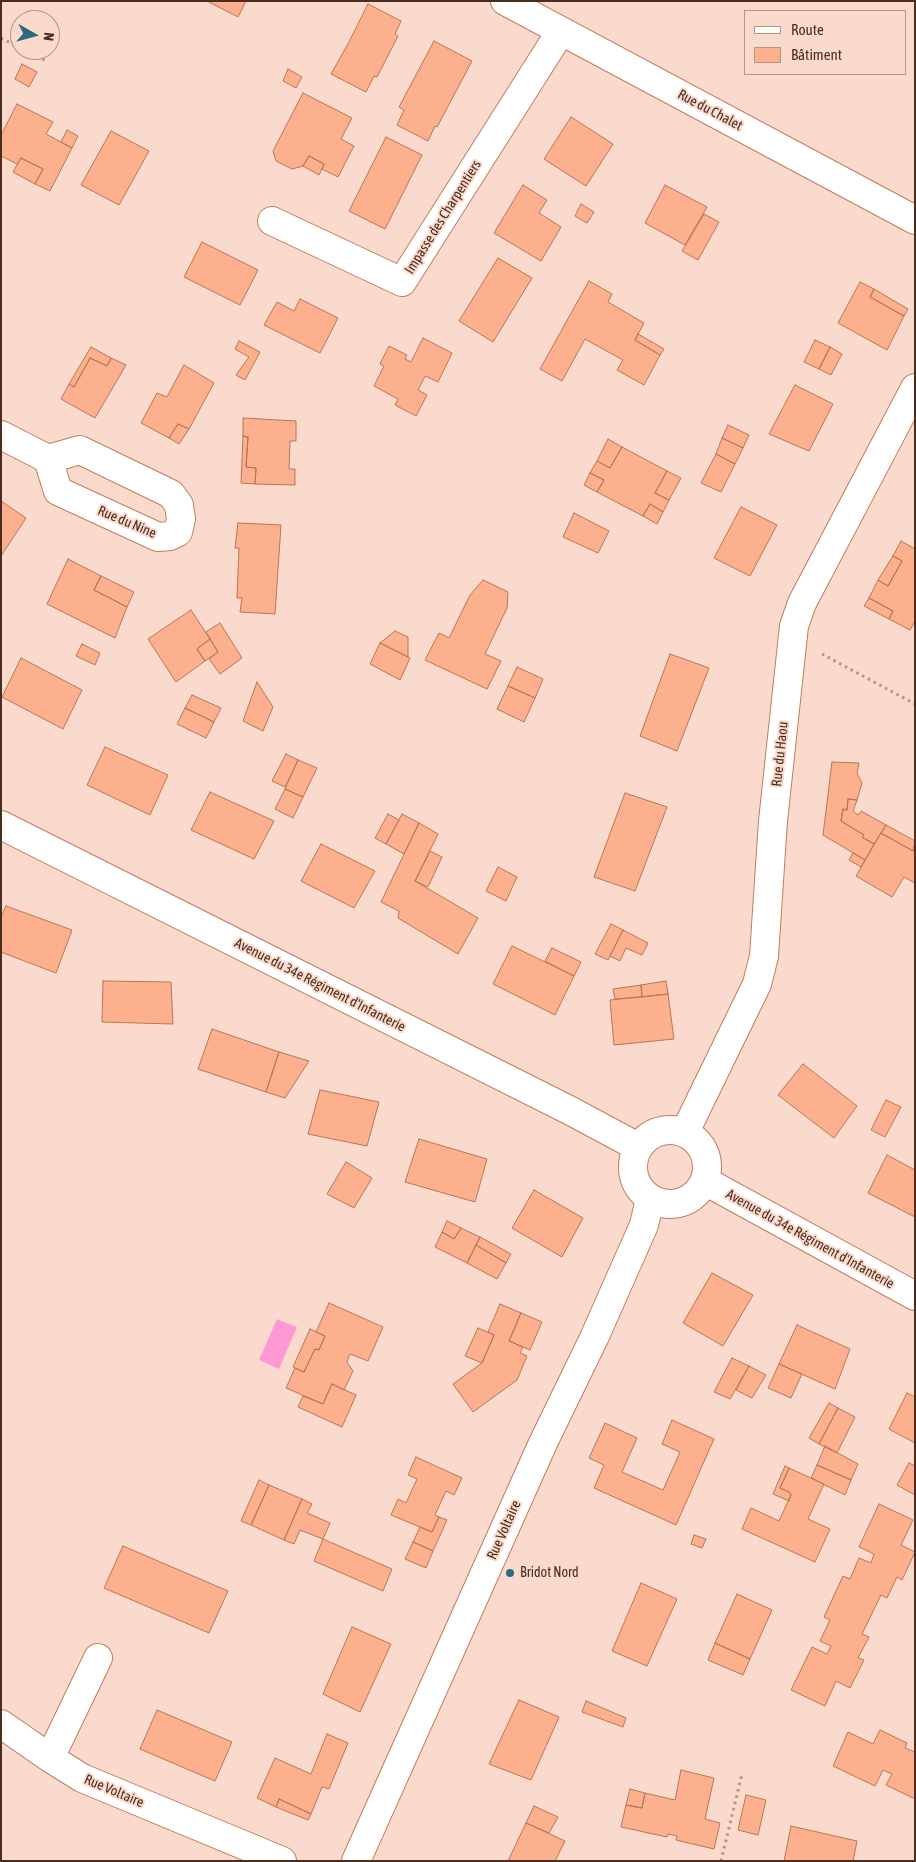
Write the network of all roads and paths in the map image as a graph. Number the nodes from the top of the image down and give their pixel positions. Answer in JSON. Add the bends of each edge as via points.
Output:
{"nodes":[{"id":1,"x":505,"y":1,"type":"edge"},
{"id":2,"x":561,"y":31,"type":"junction"},
{"id":3,"x":44,"y":60,"type":"edge"},
{"id":4,"x":48,"y":62,"type":"dead end"},
{"id":5,"x":915,"y":220,"type":"edge"},
{"id":6,"x":272,"y":221,"type":"dead end"},
{"id":7,"x":915,"y":388,"type":"edge"},
{"id":8,"x":1,"y":435,"type":"edge"},
{"id":9,"x":48,"y":459,"type":"dead end"},
{"id":10,"x":792,"y":638,"type":"junction"},
{"id":11,"x":915,"y":704,"type":"edge"},
{"id":12,"x":1,"y":825,"type":"edge"},
{"id":13,"x":685,"y":1132,"type":"junction"},
{"id":14,"x":638,"y":1147,"type":"junction"},
{"id":15,"x":705,"y":1181,"type":"junction"},
{"id":16,"x":650,"y":1199,"type":"junction"},
{"id":17,"x":915,"y":1296,"type":"edge"},
{"id":18,"x":98,"y":1658,"type":"dead end"},
{"id":19,"x":1,"y":1724,"type":"edge"},
{"id":20,"x":50,"y":1758,"type":"junction"},
{"id":21,"x":742,"y":1774,"type":"dead end"},
{"id":22,"x":282,"y":1861,"type":"edge"},
{"id":23,"x":356,"y":1861,"type":"edge"},
{"id":24,"x":721,"y":1861,"type":"edge"}],
"edges":[{"from":1,"to":2,"type":"street","name":"Rue du Chalet"},
{"from":2,"to":5,"type":"street","name":"Rue du Chalet"},
{"from":2,"to":6,"type":"street","name":"Impasse des Charpentiers","via":[[402,282]]},
{"from":3,"to":4,"type":"path"},
{"from":7,"to":10,"type":"street","name":"Rue du Haou","via":[[802,603]]},
{"from":8,"to":9,"type":"street"},
{"from":10,"to":11,"type":"path"},
{"from":10,"to":13,"type":"street","name":"Rue du Haou","via":[[773,821],[764,956],[757,984]]},
{"from":12,"to":14,"type":"street","name":"Avenue du 34e Régiment d'Infanterie"},
{"from":13,"to":14,"type":"street","via":[[659,1131]]},
{"from":13,"to":15,"type":"street","via":[[698,1140],[705,1151],[708,1168]]},
{"from":14,"to":16,"type":"street","via":[[633,1159],[633,1174],[638,1186]]},
{"from":15,"to":16,"type":"street","via":[[694,1197],[682,1203],[662,1204]]},
{"from":15,"to":17,"type":"street","name":"Avenue du 34e Régiment d'Infanterie"},
{"from":16,"to":23,"type":"street","name":"Rue Voltaire","via":[[644,1225],[594,1338],[543,1443]]},
{"from":18,"to":20,"type":"street"},
{"from":19,"to":20,"type":"street","name":"Rue Voltaire"},
{"from":20,"to":22,"type":"street","name":"Rue Voltaire","via":[[82,1778]]},
{"from":21,"to":24,"type":"path"}]}
